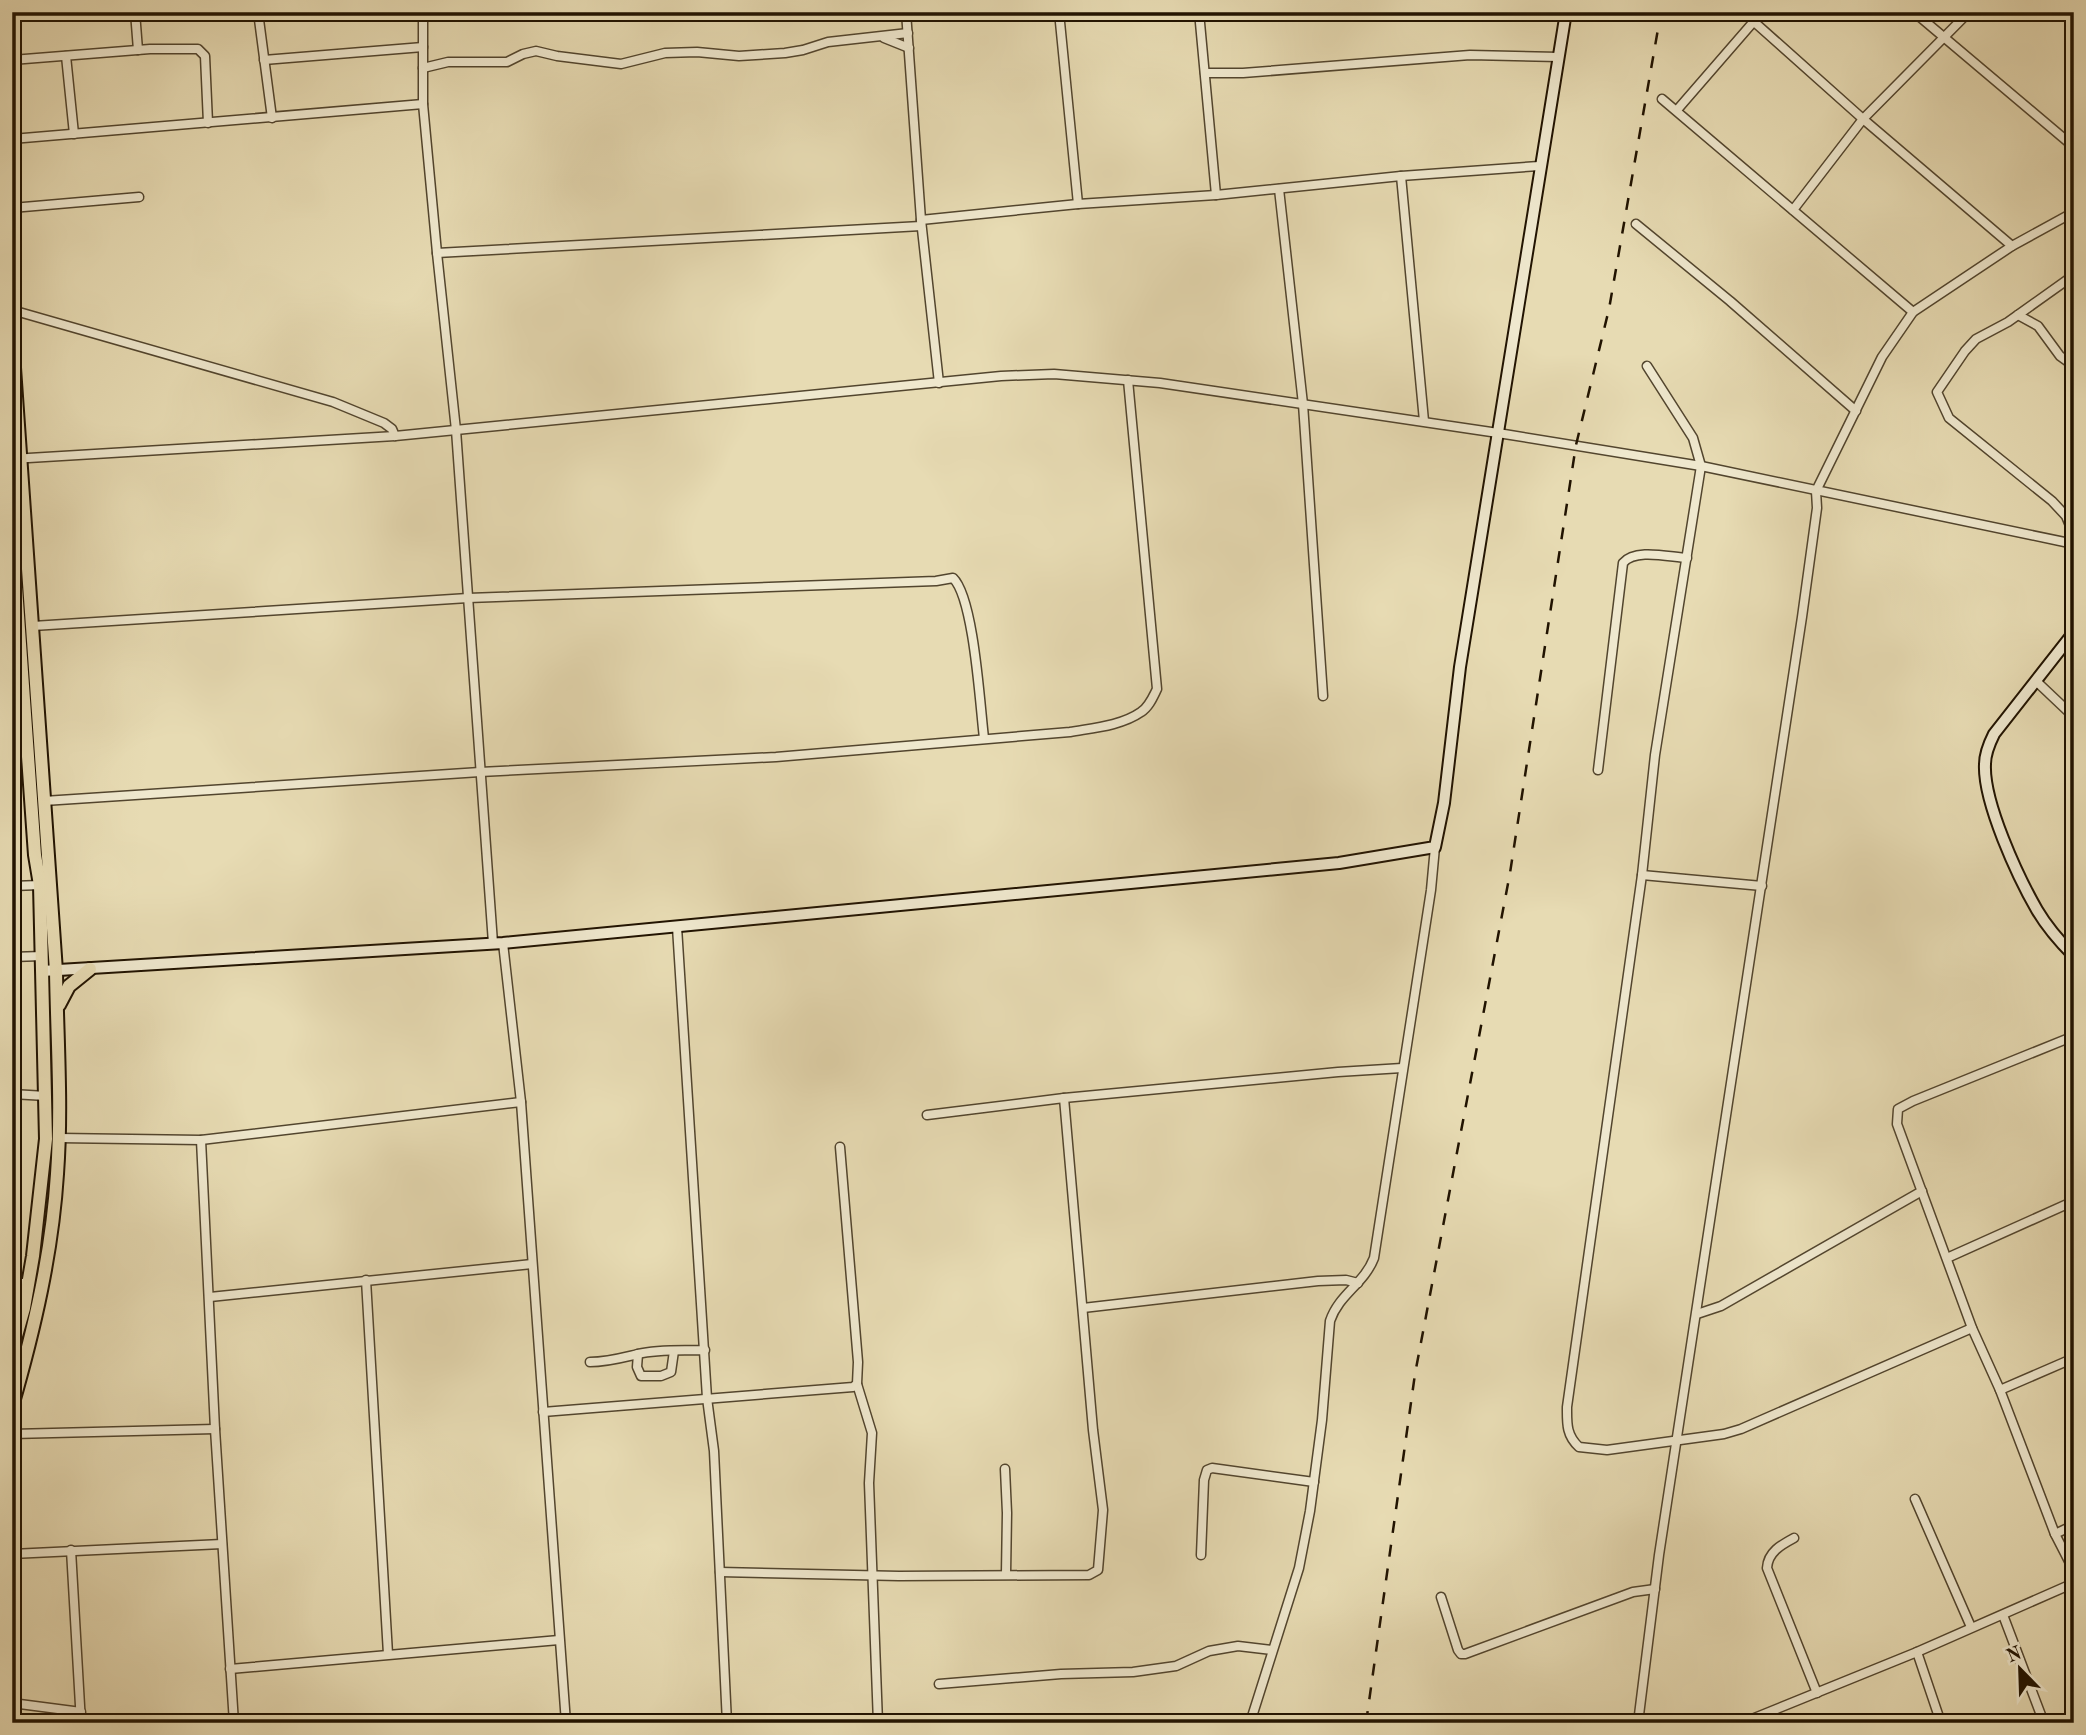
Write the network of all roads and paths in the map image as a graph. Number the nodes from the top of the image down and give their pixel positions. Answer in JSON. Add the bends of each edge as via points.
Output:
{"nodes":[{"id":1,"x":135,"y":12,"type":"edge"},
{"id":2,"x":258,"y":12,"type":"edge"},
{"id":3,"x":423,"y":12,"type":"edge"},
{"id":4,"x":906,"y":12,"type":"edge"},
{"id":5,"x":1059,"y":12,"type":"edge"},
{"id":6,"x":1199,"y":12,"type":"edge"},
{"id":7,"x":1566,"y":12,"type":"edge"},
{"id":8,"x":1743,"y":12,"type":"edge"},
{"id":9,"x":1762,"y":12,"type":"edge"},
{"id":10,"x":1914,"y":12,"type":"edge"},
{"id":11,"x":1969,"y":12,"type":"edge"},
{"id":12,"x":1754,"y":21,"type":"junction"},
{"id":13,"x":908,"y":33,"type":"junction"},
{"id":14,"x":881,"y":37,"type":"junction"},
{"id":15,"x":1944,"y":38,"type":"junction"},
{"id":16,"x":423,"y":47,"type":"junction"},
{"id":17,"x":909,"y":48,"type":"junction"},
{"id":18,"x":138,"y":50,"type":"junction"},
{"id":19,"x":66,"y":56,"type":"junction"},
{"id":20,"x":1559,"y":57,"type":"junction"},
{"id":21,"x":12,"y":60,"type":"edge"},
{"id":22,"x":264,"y":60,"type":"junction"},
{"id":23,"x":423,"y":68,"type":"junction"},
{"id":24,"x":1205,"y":73,"type":"junction"},
{"id":25,"x":1662,"y":99,"type":"dead end"},
{"id":26,"x":424,"y":104,"type":"junction"},
{"id":27,"x":1677,"y":110,"type":"junction"},
{"id":28,"x":272,"y":118,"type":"junction"},
{"id":29,"x":1863,"y":119,"type":"junction"},
{"id":30,"x":208,"y":123,"type":"junction"},
{"id":31,"x":74,"y":134,"type":"junction"},
{"id":32,"x":12,"y":139,"type":"edge"},
{"id":33,"x":2074,"y":147,"type":"edge"},
{"id":34,"x":1539,"y":166,"type":"junction"},
{"id":35,"x":1401,"y":176,"type":"junction"},
{"id":36,"x":1279,"y":189,"type":"junction"},
{"id":37,"x":1216,"y":195,"type":"junction"},
{"id":38,"x":139,"y":197,"type":"dead end"},
{"id":39,"x":1078,"y":204,"type":"junction"},
{"id":40,"x":12,"y":208,"type":"edge"},
{"id":41,"x":1793,"y":210,"type":"junction"},
{"id":42,"x":2074,"y":212,"type":"edge"},
{"id":43,"x":921,"y":223,"type":"junction"},
{"id":44,"x":1636,"y":225,"type":"dead end"},
{"id":45,"x":2012,"y":246,"type":"junction"},
{"id":46,"x":436,"y":253,"type":"junction"},
{"id":47,"x":2074,"y":275,"type":"edge"},
{"id":48,"x":12,"y":310,"type":"edge"},
{"id":49,"x":1913,"y":312,"type":"junction"},
{"id":50,"x":2018,"y":315,"type":"junction"},
{"id":51,"x":12,"y":339,"type":"edge"},
{"id":52,"x":1647,"y":366,"type":"dead end"},
{"id":53,"x":2074,"y":366,"type":"edge"},
{"id":54,"x":1128,"y":380,"type":"junction"},
{"id":55,"x":939,"y":383,"type":"junction"},
{"id":56,"x":1303,"y":404,"type":"junction"},
{"id":57,"x":1856,"y":411,"type":"junction"},
{"id":58,"x":1424,"y":421,"type":"junction"},
{"id":59,"x":456,"y":430,"type":"junction"},
{"id":60,"x":1498,"y":433,"type":"junction"},
{"id":61,"x":394,"y":436,"type":"junction"},
{"id":62,"x":17,"y":459,"type":"edge"},
{"id":63,"x":1701,"y":466,"type":"junction"},
{"id":64,"x":1816,"y":491,"type":"junction"},
{"id":65,"x":12,"y":531,"type":"edge"},
{"id":66,"x":2074,"y":535,"type":"edge"},
{"id":67,"x":2074,"y":544,"type":"edge"},
{"id":68,"x":1686,"y":558,"type":"junction"},
{"id":69,"x":468,"y":598,"type":"junction"},
{"id":70,"x":33,"y":626,"type":"junction"},
{"id":71,"x":2074,"y":632,"type":"edge"},
{"id":72,"x":16,"y":652,"type":"edge"},
{"id":73,"x":2036,"y":681,"type":"junction"},
{"id":74,"x":1323,"y":696,"type":"dead end"},
{"id":75,"x":2074,"y":717,"type":"edge"},
{"id":76,"x":984,"y":738,"type":"junction"},
{"id":77,"x":1598,"y":770,"type":"dead end"},
{"id":78,"x":480,"y":772,"type":"junction"},
{"id":79,"x":44,"y":801,"type":"junction"},
{"id":80,"x":1435,"y":846,"type":"junction"},
{"id":81,"x":1642,"y":875,"type":"junction"},
{"id":82,"x":40,"y":885,"type":"junction"},
{"id":83,"x":12,"y":886,"type":"edge"},
{"id":84,"x":1762,"y":886,"type":"junction"},
{"id":85,"x":677,"y":927,"type":"junction"},
{"id":86,"x":498,"y":943,"type":"junction"},
{"id":87,"x":41,"y":956,"type":"junction"},
{"id":88,"x":2074,"y":956,"type":"edge"},
{"id":89,"x":12,"y":957,"type":"edge"},
{"id":90,"x":90,"y":969,"type":"junction"},
{"id":91,"x":42,"y":971,"type":"junction"},
{"id":92,"x":56,"y":971,"type":"junction"},
{"id":93,"x":57,"y":1008,"type":"junction"},
{"id":94,"x":2074,"y":1036,"type":"edge"},
{"id":95,"x":1402,"y":1068,"type":"junction"},
{"id":96,"x":12,"y":1094,"type":"edge"},
{"id":97,"x":46,"y":1096,"type":"junction"},
{"id":98,"x":1064,"y":1098,"type":"junction"},
{"id":99,"x":521,"y":1102,"type":"junction"},
{"id":100,"x":927,"y":1115,"type":"dead end"},
{"id":101,"x":59,"y":1138,"type":"junction"},
{"id":102,"x":201,"y":1140,"type":"junction"},
{"id":103,"x":840,"y":1147,"type":"dead end"},
{"id":104,"x":1922,"y":1191,"type":"junction"},
{"id":105,"x":2074,"y":1201,"type":"edge"},
{"id":106,"x":1947,"y":1258,"type":"junction"},
{"id":107,"x":532,"y":1264,"type":"junction"},
{"id":108,"x":366,"y":1280,"type":"junction"},
{"id":109,"x":12,"y":1281,"type":"edge"},
{"id":110,"x":1358,"y":1283,"type":"junction"},
{"id":111,"x":27,"y":1284,"type":"junction"},
{"id":112,"x":210,"y":1297,"type":"junction"},
{"id":113,"x":1083,"y":1308,"type":"junction"},
{"id":114,"x":1698,"y":1314,"type":"junction"},
{"id":115,"x":1972,"y":1328,"type":"junction"},
{"id":116,"x":12,"y":1350,"type":"edge"},
{"id":117,"x":705,"y":1350,"type":"junction"},
{"id":118,"x":674,"y":1351,"type":"junction"},
{"id":119,"x":638,"y":1354,"type":"junction"},
{"id":120,"x":2074,"y":1358,"type":"edge"},
{"id":121,"x":590,"y":1362,"type":"dead end"},
{"id":122,"x":856,"y":1384,"type":"junction"},
{"id":123,"x":2000,"y":1390,"type":"junction"},
{"id":124,"x":707,"y":1398,"type":"junction"},
{"id":125,"x":12,"y":1406,"type":"edge"},
{"id":126,"x":543,"y":1412,"type":"junction"},
{"id":127,"x":215,"y":1429,"type":"junction"},
{"id":128,"x":12,"y":1434,"type":"edge"},
{"id":129,"x":1678,"y":1441,"type":"junction"},
{"id":130,"x":1005,"y":1469,"type":"dead end"},
{"id":131,"x":1314,"y":1482,"type":"junction"},
{"id":132,"x":1915,"y":1499,"type":"dead end"},
{"id":133,"x":2074,"y":1525,"type":"edge"},
{"id":134,"x":2055,"y":1534,"type":"junction"},
{"id":135,"x":1794,"y":1538,"type":"dead end"},
{"id":136,"x":222,"y":1544,"type":"junction"},
{"id":137,"x":71,"y":1550,"type":"junction"},
{"id":138,"x":12,"y":1554,"type":"edge"},
{"id":139,"x":1201,"y":1555,"type":"dead end"},
{"id":140,"x":2074,"y":1570,"type":"edge"},
{"id":141,"x":720,"y":1572,"type":"junction"},
{"id":142,"x":1006,"y":1574,"type":"junction"},
{"id":143,"x":874,"y":1575,"type":"junction"},
{"id":144,"x":2074,"y":1583,"type":"edge"},
{"id":145,"x":1655,"y":1589,"type":"junction"},
{"id":146,"x":1441,"y":1597,"type":"dead end"},
{"id":147,"x":2003,"y":1615,"type":"junction"},
{"id":148,"x":1971,"y":1627,"type":"junction"},
{"id":149,"x":559,"y":1640,"type":"junction"},
{"id":150,"x":1272,"y":1650,"type":"junction"},
{"id":151,"x":1917,"y":1652,"type":"junction"},
{"id":152,"x":388,"y":1654,"type":"junction"},
{"id":153,"x":230,"y":1668,"type":"junction"},
{"id":154,"x":939,"y":1684,"type":"dead end"},
{"id":155,"x":1817,"y":1693,"type":"junction"},
{"id":156,"x":12,"y":1703,"type":"edge"},
{"id":157,"x":80,"y":1712,"type":"junction"},
{"id":158,"x":81,"y":1723,"type":"edge"},
{"id":159,"x":234,"y":1723,"type":"edge"},
{"id":160,"x":566,"y":1723,"type":"edge"},
{"id":161,"x":727,"y":1723,"type":"edge"},
{"id":162,"x":878,"y":1723,"type":"edge"},
{"id":163,"x":1250,"y":1723,"type":"edge"},
{"id":164,"x":1638,"y":1723,"type":"edge"},
{"id":165,"x":1742,"y":1723,"type":"edge"},
{"id":166,"x":1941,"y":1723,"type":"edge"},
{"id":167,"x":2044,"y":1723,"type":"edge"}],
"edges":[{"from":1,"to":18,"type":"street"},
{"from":2,"to":22,"type":"street"},
{"from":3,"to":16,"type":"street"},
{"from":4,"to":13,"type":"street"},
{"from":5,"to":39,"type":"street"},
{"from":6,"to":24,"type":"street"},
{"from":7,"to":20,"type":"street"},
{"from":8,"to":12,"type":"street"},
{"from":9,"to":12,"type":"street"},
{"from":10,"to":15,"type":"street"},
{"from":11,"to":15,"type":"street"},
{"from":12,"to":27,"type":"street"},
{"from":12,"to":29,"type":"street"},
{"from":13,"to":14,"type":"street"},
{"from":13,"to":17,"type":"street"},
{"from":14,"to":17,"type":"street"},
{"from":14,"to":23,"type":"street","via":[[828,42],[803,51],[739,56],[665,53],[621,64],[536,51],[507,62],[448,62]]},
{"from":15,"to":29,"type":"street"},
{"from":15,"to":33,"type":"street"},
{"from":16,"to":22,"type":"street"},
{"from":16,"to":23,"type":"street"},
{"from":17,"to":43,"type":"street"},
{"from":18,"to":19,"type":"street"},
{"from":18,"to":30,"type":"street","via":[[203,51]]},
{"from":19,"to":21,"type":"street"},
{"from":19,"to":31,"type":"street"},
{"from":20,"to":24,"type":"street","via":[[1470,55]]},
{"from":20,"to":34,"type":"street"},
{"from":22,"to":28,"type":"street"},
{"from":23,"to":26,"type":"street"},
{"from":24,"to":37,"type":"street"},
{"from":25,"to":27,"type":"street"},
{"from":26,"to":28,"type":"street"},
{"from":26,"to":46,"type":"street"},
{"from":27,"to":41,"type":"street"},
{"from":28,"to":30,"type":"street"},
{"from":29,"to":41,"type":"street"},
{"from":29,"to":45,"type":"street"},
{"from":30,"to":31,"type":"street"},
{"from":31,"to":32,"type":"street"},
{"from":34,"to":35,"type":"street"},
{"from":34,"to":60,"type":"street"},
{"from":35,"to":36,"type":"street"},
{"from":35,"to":58,"type":"street"},
{"from":36,"to":37,"type":"street"},
{"from":36,"to":56,"type":"street"},
{"from":37,"to":39,"type":"street"},
{"from":38,"to":40,"type":"street"},
{"from":39,"to":43,"type":"street"},
{"from":41,"to":49,"type":"street"},
{"from":42,"to":45,"type":"street"},
{"from":43,"to":46,"type":"street"},
{"from":43,"to":55,"type":"street"},
{"from":44,"to":57,"type":"street"},
{"from":45,"to":49,"type":"street"},
{"from":46,"to":59,"type":"street"},
{"from":47,"to":50,"type":"street"},
{"from":48,"to":61,"type":"street","via":[[333,402],[384,423]]},
{"from":49,"to":57,"type":"street","via":[[1882,357]]},
{"from":50,"to":53,"type":"street","via":[[2038,326],[2060,356]]},
{"from":50,"to":66,"type":"street","via":[[1976,339],[1937,392],[1949,418],[2052,501],[2066,516]]},
{"from":51,"to":62,"type":"main road"},
{"from":52,"to":63,"type":"street","via":[[1693,438]]},
{"from":54,"to":55,"type":"street","via":[[1054,374]]},
{"from":54,"to":56,"type":"street"},
{"from":54,"to":76,"type":"street","via":[[1157,689],[1142,712],[1102,727]]},
{"from":55,"to":59,"type":"street"},
{"from":56,"to":58,"type":"street"},
{"from":56,"to":74,"type":"street"},
{"from":57,"to":64,"type":"street"},
{"from":58,"to":60,"type":"street"},
{"from":59,"to":61,"type":"street"},
{"from":59,"to":69,"type":"street"},
{"from":60,"to":63,"type":"street"},
{"from":60,"to":80,"type":"street"},
{"from":61,"to":62,"type":"street"},
{"from":62,"to":70,"type":"main road"},
{"from":63,"to":64,"type":"street"},
{"from":63,"to":68,"type":"street"},
{"from":64,"to":67,"type":"street"},
{"from":64,"to":84,"type":"street","via":[[1808,576]]},
{"from":65,"to":72,"type":"main road"},
{"from":68,"to":77,"type":"street","via":[[1643,555],[1623,563]]},
{"from":68,"to":81,"type":"street","via":[[1655,755]]},
{"from":69,"to":70,"type":"street"},
{"from":69,"to":76,"type":"street","via":[[953,578],[968,615]]},
{"from":69,"to":78,"type":"street"},
{"from":70,"to":79,"type":"main road"},
{"from":71,"to":73,"type":"street"},
{"from":72,"to":82,"type":"main road"},
{"from":73,"to":75,"type":"street"},
{"from":73,"to":88,"type":"street","via":[[1987,748],[1986,785],[2037,910]]},
{"from":76,"to":78,"type":"street","via":[[776,757]]},
{"from":78,"to":79,"type":"street"},
{"from":78,"to":86,"type":"street"},
{"from":79,"to":92,"type":"main road"},
{"from":80,"to":85,"type":"street","via":[[1339,863]]},
{"from":80,"to":95,"type":"street"},
{"from":81,"to":84,"type":"street"},
{"from":81,"to":129,"type":"street","via":[[1567,1429],[1574,1443],[1586,1449]]},
{"from":82,"to":83,"type":"street"},
{"from":82,"to":87,"type":"main road"},
{"from":84,"to":114,"type":"street"},
{"from":85,"to":86,"type":"street"},
{"from":85,"to":117,"type":"street"},
{"from":86,"to":90,"type":"street"},
{"from":86,"to":99,"type":"street"},
{"from":87,"to":89,"type":"street"},
{"from":87,"to":91,"type":"main road"},
{"from":90,"to":92,"type":"street"},
{"from":90,"to":93,"type":"main road","via":[[69,986]]},
{"from":91,"to":92,"type":"street"},
{"from":91,"to":97,"type":"main road"},
{"from":92,"to":93,"type":"main road"},
{"from":93,"to":101,"type":"main road"},
{"from":94,"to":104,"type":"street","via":[[1898,1109],[1897,1124]]},
{"from":95,"to":98,"type":"street"},
{"from":95,"to":110,"type":"street","via":[[1374,1258]]},
{"from":96,"to":97,"type":"street"},
{"from":97,"to":111,"type":"main road","via":[[40,1211]]},
{"from":98,"to":100,"type":"street"},
{"from":98,"to":113,"type":"street"},
{"from":99,"to":102,"type":"street"},
{"from":99,"to":107,"type":"street"},
{"from":101,"to":102,"type":"street"},
{"from":101,"to":125,"type":"main road","via":[[50,1240]]},
{"from":102,"to":112,"type":"street"},
{"from":103,"to":122,"type":"street"},
{"from":104,"to":106,"type":"street"},
{"from":104,"to":114,"type":"street","via":[[1721,1306]]},
{"from":105,"to":106,"type":"street"},
{"from":106,"to":115,"type":"street"},
{"from":107,"to":108,"type":"street"},
{"from":107,"to":126,"type":"street"},
{"from":108,"to":112,"type":"street"},
{"from":108,"to":152,"type":"street"},
{"from":109,"to":111,"type":"street"},
{"from":110,"to":113,"type":"street","via":[[1318,1281]]},
{"from":110,"to":131,"type":"street","via":[[1335,1307],[1330,1321]]},
{"from":111,"to":116,"type":"main road"},
{"from":112,"to":127,"type":"street"},
{"from":113,"to":142,"type":"street","via":[[1103,1510],[1099,1567],[1089,1575]]},
{"from":114,"to":129,"type":"street"},
{"from":115,"to":123,"type":"street"},
{"from":115,"to":129,"type":"street","via":[[1741,1429]]},
{"from":117,"to":118,"type":"street"},
{"from":117,"to":124,"type":"street"},
{"from":118,"to":119,"type":"street"},
{"from":118,"to":119,"type":"street","via":[[671,1372],[661,1376],[641,1376]]},
{"from":119,"to":121,"type":"street","via":[[613,1362]]},
{"from":120,"to":123,"type":"street"},
{"from":122,"to":124,"type":"street"},
{"from":122,"to":143,"type":"street","via":[[872,1433],[869,1483]]},
{"from":123,"to":134,"type":"street"},
{"from":124,"to":126,"type":"street"},
{"from":124,"to":141,"type":"street"},
{"from":126,"to":149,"type":"street"},
{"from":127,"to":128,"type":"street"},
{"from":127,"to":136,"type":"street"},
{"from":129,"to":145,"type":"street"},
{"from":130,"to":142,"type":"street"},
{"from":131,"to":139,"type":"street","via":[[1208,1469]]},
{"from":131,"to":150,"type":"street","via":[[1299,1568]]},
{"from":132,"to":148,"type":"street"},
{"from":133,"to":134,"type":"street"},
{"from":134,"to":140,"type":"street"},
{"from":135,"to":155,"type":"street","via":[[1773,1552],[1767,1568]]},
{"from":136,"to":137,"type":"street"},
{"from":136,"to":153,"type":"street"},
{"from":137,"to":138,"type":"street"},
{"from":137,"to":157,"type":"street"},
{"from":141,"to":143,"type":"street"},
{"from":141,"to":161,"type":"street"},
{"from":142,"to":143,"type":"street"},
{"from":143,"to":162,"type":"street"},
{"from":144,"to":147,"type":"street"},
{"from":145,"to":146,"type":"street","via":[[1633,1592],[1465,1654],[1458,1650]]},
{"from":145,"to":164,"type":"street"},
{"from":147,"to":148,"type":"street"},
{"from":147,"to":167,"type":"street"},
{"from":148,"to":151,"type":"street"},
{"from":149,"to":152,"type":"street"},
{"from":149,"to":160,"type":"street"},
{"from":150,"to":154,"type":"street","via":[[1238,1646],[1209,1650],[1176,1666],[1133,1672]]},
{"from":150,"to":163,"type":"street"},
{"from":151,"to":155,"type":"street"},
{"from":151,"to":166,"type":"street"},
{"from":152,"to":153,"type":"street"},
{"from":153,"to":159,"type":"street"},
{"from":155,"to":165,"type":"street"},
{"from":156,"to":157,"type":"street"},
{"from":157,"to":158,"type":"street"}]}
